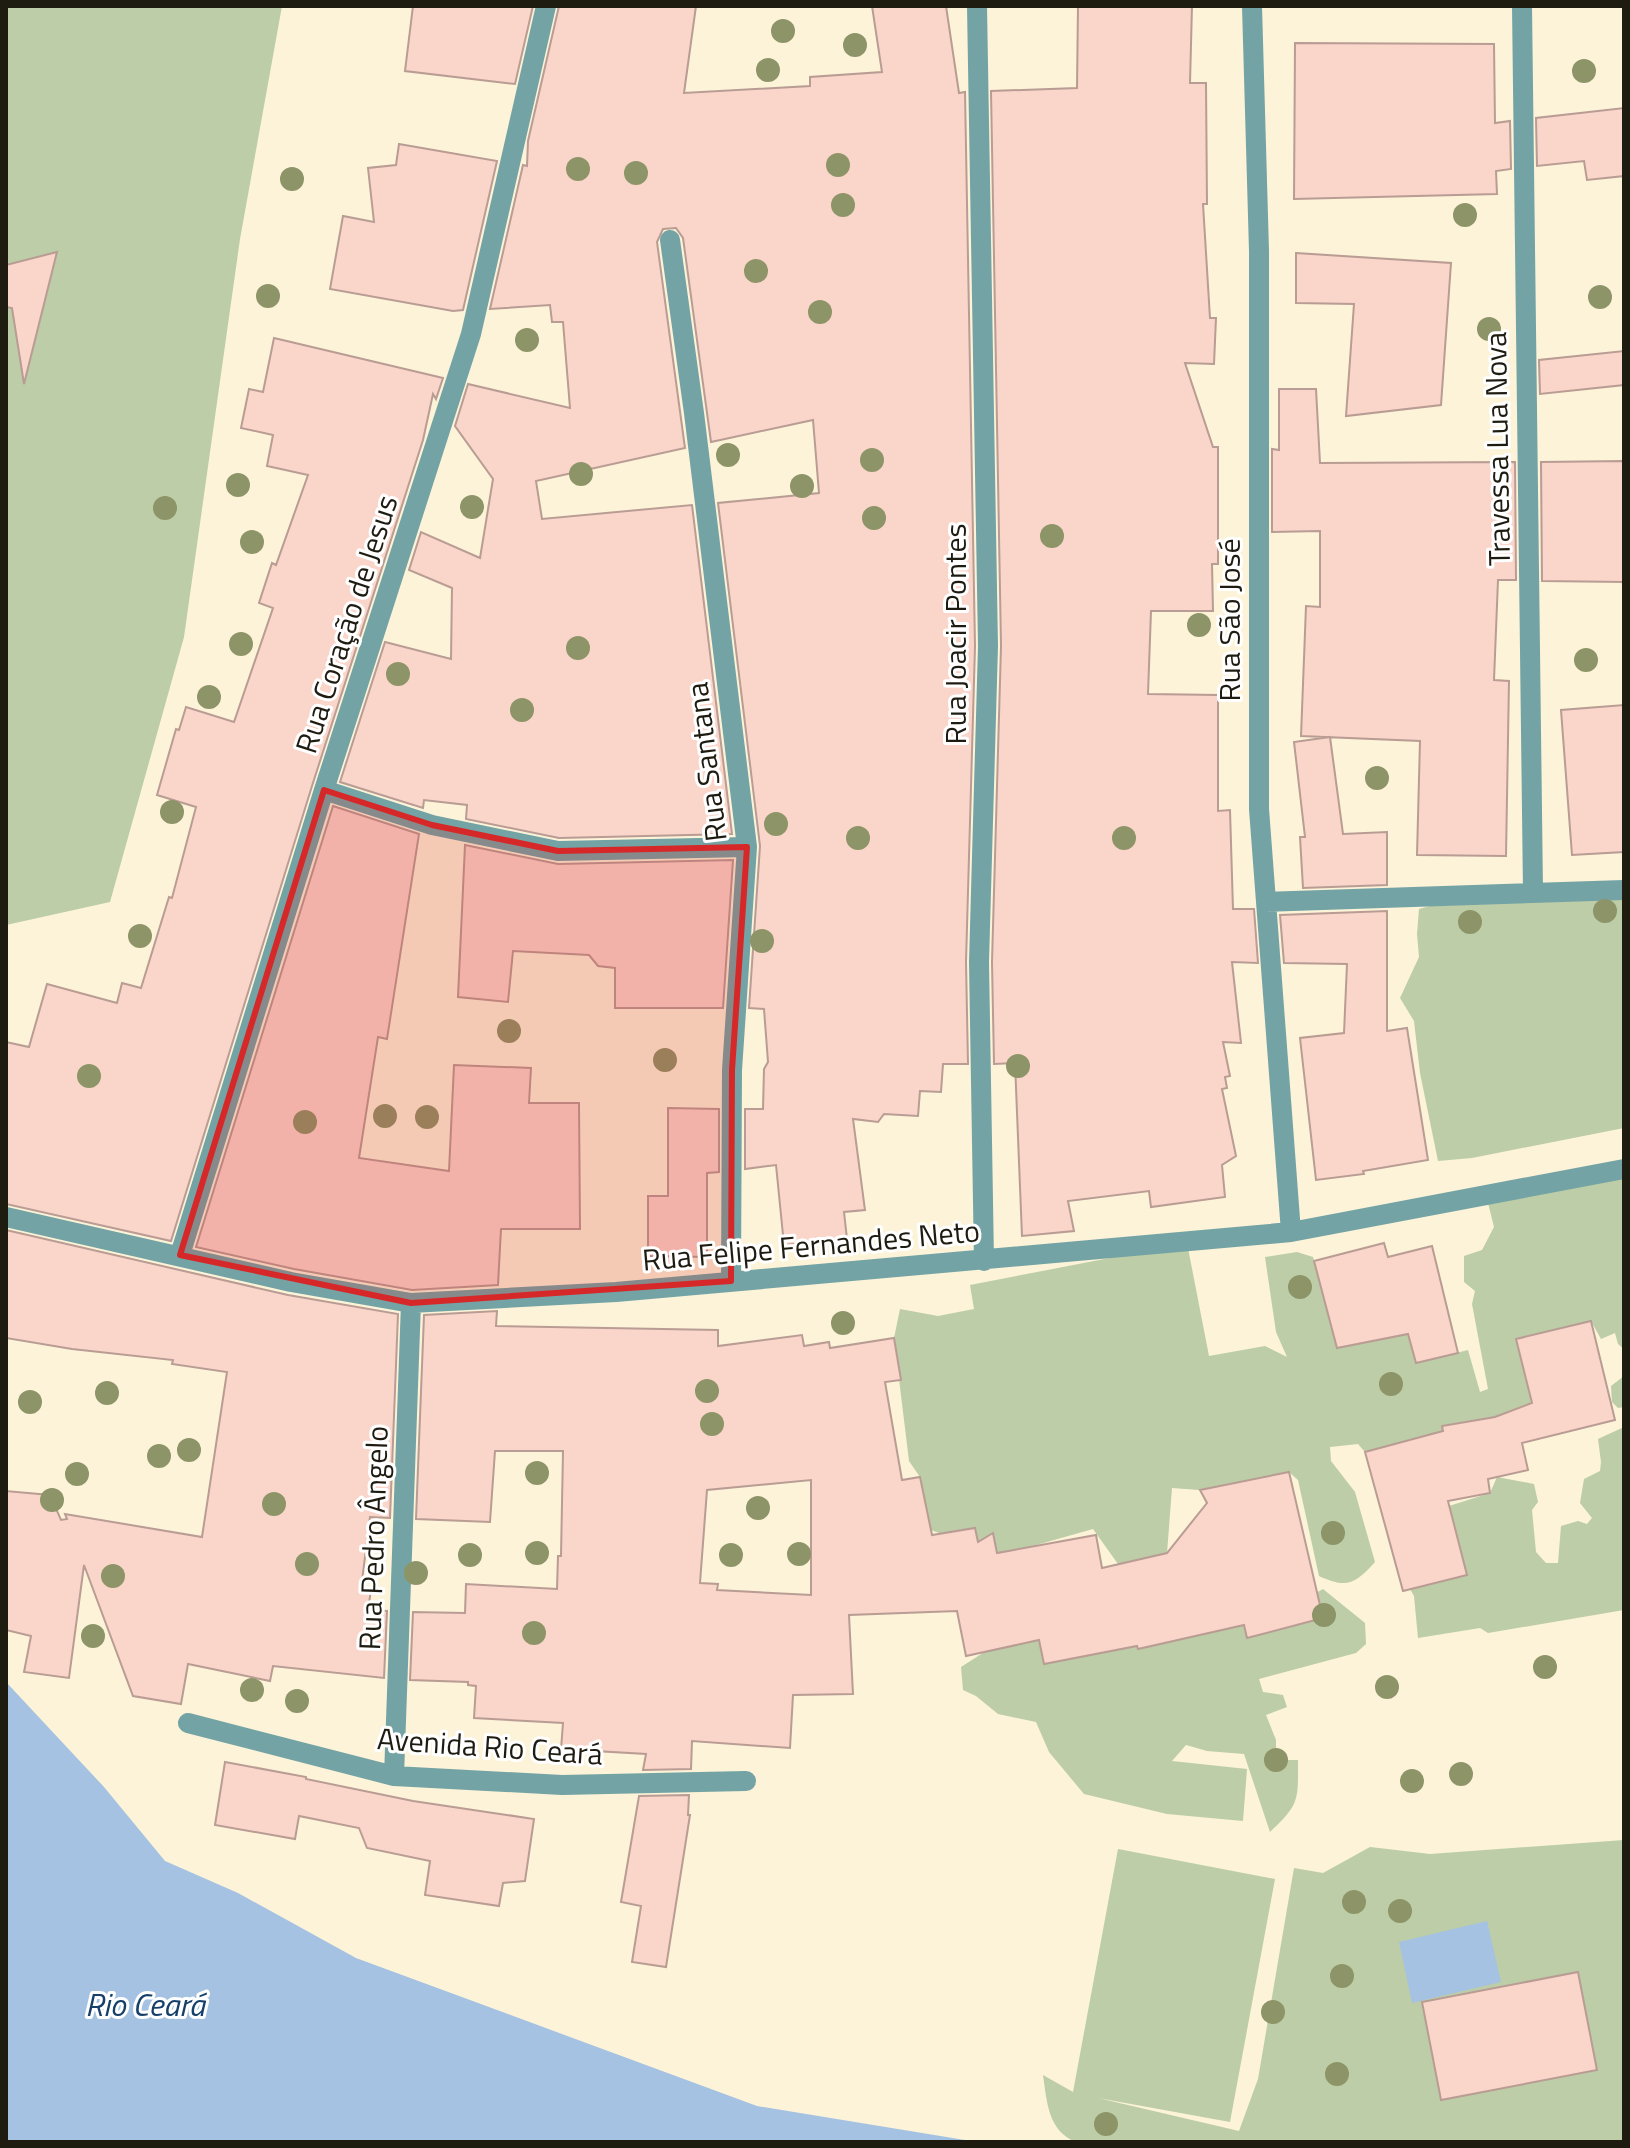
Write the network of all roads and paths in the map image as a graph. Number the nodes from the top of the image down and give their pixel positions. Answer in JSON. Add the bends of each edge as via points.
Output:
{"nodes":[{"id":1,"x":546,"y":6,"type":"edge"},
{"id":2,"x":977,"y":6,"type":"edge"},
{"id":3,"x":1252,"y":6,"type":"edge"},
{"id":4,"x":1522,"y":6,"type":"edge"},
{"id":5,"x":670,"y":240,"type":"dead end"},
{"id":6,"x":324,"y":790,"type":"junction"},
{"id":7,"x":747,"y":847,"type":"junction"},
{"id":8,"x":1624,"y":890,"type":"edge"},
{"id":9,"x":1533,"y":892,"type":"junction"},
{"id":10,"x":1266,"y":902,"type":"junction"},
{"id":11,"x":1624,"y":1169,"type":"edge"},
{"id":12,"x":6,"y":1217,"type":"edge"},
{"id":13,"x":1291,"y":1232,"type":"junction"},
{"id":14,"x":180,"y":1255,"type":"junction"},
{"id":15,"x":984,"y":1261,"type":"junction"},
{"id":16,"x":731,"y":1281,"type":"junction"},
{"id":17,"x":411,"y":1303,"type":"junction"},
{"id":18,"x":188,"y":1723,"type":"dead end"},
{"id":19,"x":394,"y":1776,"type":"junction"},
{"id":20,"x":746,"y":1781,"type":"dead end"}],
"edges":[{"from":1,"to":6,"type":"street","name":"Rua Coração de Jesus","via":[[471,334]]},
{"from":2,"to":15,"type":"street","name":"Rua Joacir Pontes","via":[[988,646],[979,962]]},
{"from":3,"to":10,"type":"street","name":"Rua São José","via":[[1259,251],[1259,809]]},
{"from":4,"to":9,"type":"street","name":"Travessa Lua Nova"},
{"from":5,"to":7,"type":"street","name":"Rua Santana"},
{"from":6,"to":7,"type":"street","via":[[432,825],[558,851]]},
{"from":6,"to":14,"type":"street","name":"Rua Coração de Jesus"},
{"from":7,"to":16,"type":"street","name":"Rua Santana","via":[[732,1070]]},
{"from":8,"to":9,"type":"street"},
{"from":9,"to":10,"type":"street"},
{"from":10,"to":13,"type":"street","name":"Rua São José"},
{"from":11,"to":13,"type":"street","name":"Rua Felipe Fernandes Neto"},
{"from":12,"to":14,"type":"street","name":"Rua Felipe Fernandes Neto"},
{"from":13,"to":15,"type":"street","name":"Rua Felipe Fernandes Neto"},
{"from":14,"to":17,"type":"street","name":"Rua Felipe Fernandes Neto"},
{"from":15,"to":16,"type":"street","name":"Rua Felipe Fernandes Neto"},
{"from":16,"to":17,"type":"street","name":"Rua Felipe Fernandes Neto"},
{"from":17,"to":19,"type":"street","name":"Rua Pedro Ângelo"},
{"from":18,"to":19,"type":"street","name":"Avenida Rio Ceará"},
{"from":19,"to":20,"type":"street","name":"Avenida Rio Ceará","via":[[562,1785]]}]}
